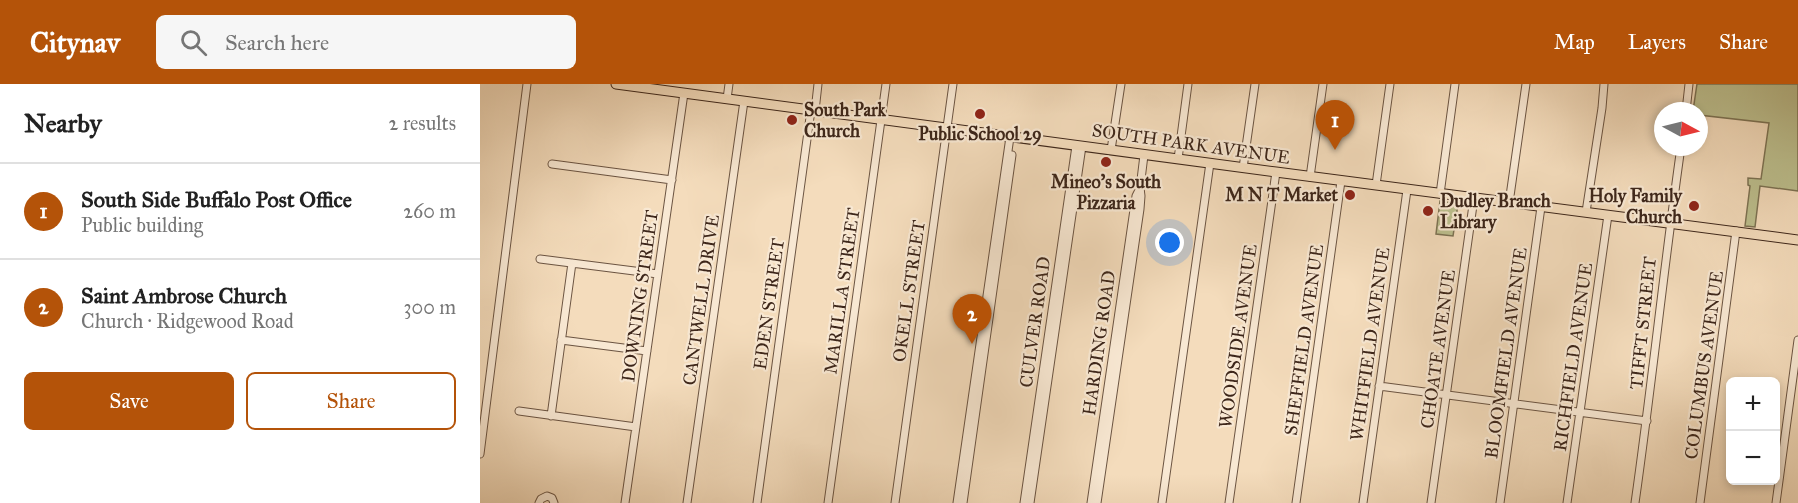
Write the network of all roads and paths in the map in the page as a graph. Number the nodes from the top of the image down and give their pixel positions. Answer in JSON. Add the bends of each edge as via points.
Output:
{"nodes":[{"id":1,"x":527,"y":84,"type":"edge"},
{"id":2,"x":616,"y":84,"type":"edge"},
{"id":3,"x":729,"y":84,"type":"edge"},
{"id":4,"x":818,"y":84,"type":"edge"},
{"id":5,"x":886,"y":84,"type":"edge"},
{"id":6,"x":953,"y":84,"type":"edge"},
{"id":7,"x":1121,"y":84,"type":"edge"},
{"id":8,"x":1188,"y":84,"type":"edge"},
{"id":9,"x":1255,"y":84,"type":"edge"},
{"id":10,"x":1323,"y":84,"type":"edge"},
{"id":11,"x":1390,"y":84,"type":"edge"},
{"id":12,"x":1455,"y":84,"type":"edge"},
{"id":13,"x":1526,"y":84,"type":"edge"},
{"id":14,"x":1604,"y":84,"type":"edge"},
{"id":15,"x":1689,"y":84,"type":"edge"},
{"id":16,"x":631,"y":85,"type":"edge"},
{"id":17,"x":684,"y":93,"type":"junction"},
{"id":18,"x":726,"y":99,"type":"junction"},
{"id":19,"x":744,"y":101,"type":"junction"},
{"id":20,"x":1687,"y":102,"type":"edge"},
{"id":21,"x":813,"y":110,"type":"junction"},
{"id":22,"x":881,"y":119,"type":"junction"},
{"id":23,"x":947,"y":128,"type":"junction"},
{"id":24,"x":1013,"y":137,"type":"junction"},
{"id":25,"x":1079,"y":146,"type":"junction"},
{"id":26,"x":1112,"y":150,"type":"junction"},
{"id":27,"x":1144,"y":155,"type":"junction"},
{"id":28,"x":1680,"y":156,"type":"edge"},
{"id":29,"x":1178,"y":159,"type":"junction"},
{"id":30,"x":552,"y":164,"type":"dead end"},
{"id":31,"x":1210,"y":164,"type":"junction"},
{"id":32,"x":1243,"y":168,"type":"junction"},
{"id":33,"x":1276,"y":172,"type":"junction"},
{"id":34,"x":1310,"y":177,"type":"junction"},
{"id":35,"x":672,"y":180,"type":"junction"},
{"id":36,"x":1341,"y":181,"type":"junction"},
{"id":37,"x":1376,"y":185,"type":"junction"},
{"id":38,"x":1407,"y":190,"type":"junction"},
{"id":39,"x":1440,"y":194,"type":"junction"},
{"id":40,"x":1474,"y":198,"type":"junction"},
{"id":41,"x":1509,"y":203,"type":"junction"},
{"id":42,"x":1541,"y":207,"type":"junction"},
{"id":43,"x":1586,"y":212,"type":"junction"},
{"id":44,"x":1608,"y":215,"type":"junction"},
{"id":45,"x":1670,"y":223,"type":"junction"},
{"id":46,"x":1736,"y":231,"type":"junction"},
{"id":47,"x":1798,"y":240,"type":"edge"},
{"id":48,"x":540,"y":259,"type":"dead end"},
{"id":49,"x":572,"y":263,"type":"junction"},
{"id":50,"x":658,"y":274,"type":"junction"},
{"id":51,"x":561,"y":340,"type":"junction"},
{"id":52,"x":1798,"y":340,"type":"edge"},
{"id":53,"x":647,"y":351,"type":"junction"},
{"id":54,"x":1379,"y":386,"type":"junction"},
{"id":55,"x":1446,"y":395,"type":"junction"},
{"id":56,"x":1514,"y":404,"type":"junction"},
{"id":57,"x":519,"y":411,"type":"dead end"},
{"id":58,"x":1580,"y":413,"type":"junction"},
{"id":59,"x":551,"y":416,"type":"junction"},
{"id":60,"x":1647,"y":421,"type":"junction"},
{"id":61,"x":636,"y":427,"type":"junction"},
{"id":62,"x":970,"y":431,"type":"junction"},
{"id":63,"x":480,"y":454,"type":"edge"},
{"id":64,"x":1094,"y":502,"type":"edge"},
{"id":65,"x":539,"y":503,"type":"edge"},
{"id":66,"x":554,"y":503,"type":"edge"},
{"id":67,"x":625,"y":503,"type":"edge"},
{"id":68,"x":687,"y":503,"type":"edge"},
{"id":69,"x":757,"y":503,"type":"edge"},
{"id":70,"x":828,"y":503,"type":"edge"},
{"id":71,"x":895,"y":503,"type":"edge"},
{"id":72,"x":957,"y":503,"type":"edge"},
{"id":73,"x":963,"y":503,"type":"edge"},
{"id":74,"x":1024,"y":503,"type":"edge"},
{"id":75,"x":1030,"y":503,"type":"edge"},
{"id":76,"x":1162,"y":503,"type":"edge"},
{"id":77,"x":1229,"y":503,"type":"edge"},
{"id":78,"x":1296,"y":503,"type":"edge"},
{"id":79,"x":1363,"y":503,"type":"edge"},
{"id":80,"x":1431,"y":503,"type":"edge"},
{"id":81,"x":1500,"y":503,"type":"edge"},
{"id":82,"x":1568,"y":503,"type":"edge"},
{"id":83,"x":1635,"y":503,"type":"edge"},
{"id":84,"x":1700,"y":503,"type":"edge"},
{"id":85,"x":1776,"y":503,"type":"edge"}],
"edges":[{"from":1,"to":63,"type":"street"},
{"from":2,"to":16,"type":"main road","name":"SOUTH PARK AVENUE"},
{"from":3,"to":18,"type":"street"},
{"from":4,"to":21,"type":"street","name":"EDEN STREET"},
{"from":5,"to":22,"type":"street","name":"MARILLA STREET"},
{"from":6,"to":23,"type":"street","name":"OKELL STREET"},
{"from":7,"to":26,"type":"street"},
{"from":8,"to":29,"type":"street"},
{"from":9,"to":32,"type":"street"},
{"from":10,"to":34,"type":"street"},
{"from":11,"to":37,"type":"street"},
{"from":12,"to":39,"type":"street"},
{"from":13,"to":41,"type":"street"},
{"from":14,"to":43,"type":"street"},
{"from":15,"to":20,"type":"street"},
{"from":16,"to":17,"type":"main road","name":"SOUTH PARK AVENUE"},
{"from":17,"to":18,"type":"main road","name":"SOUTH PARK AVENUE"},
{"from":17,"to":35,"type":"street","name":"DOWNING STREET"},
{"from":18,"to":19,"type":"main road","name":"SOUTH PARK AVENUE"},
{"from":19,"to":21,"type":"main road","name":"SOUTH PARK AVENUE"},
{"from":19,"to":68,"type":"street","name":"CANTWELL DRIVE"},
{"from":21,"to":22,"type":"main road","name":"SOUTH PARK AVENUE"},
{"from":21,"to":69,"type":"street","name":"EDEN STREET"},
{"from":22,"to":23,"type":"main road","name":"SOUTH PARK AVENUE"},
{"from":22,"to":70,"type":"street","name":"MARILLA STREET"},
{"from":23,"to":24,"type":"main road","name":"SOUTH PARK AVENUE"},
{"from":23,"to":71,"type":"street","name":"OKELL STREET"},
{"from":24,"to":25,"type":"main road","name":"SOUTH PARK AVENUE"},
{"from":24,"to":62,"type":"street"},
{"from":25,"to":26,"type":"main road","name":"SOUTH PARK AVENUE"},
{"from":25,"to":74,"type":"street","name":"CULVER ROAD"},
{"from":25,"to":75,"type":"street","name":"CULVER ROAD"},
{"from":26,"to":27,"type":"main road","name":"SOUTH PARK AVENUE"},
{"from":27,"to":29,"type":"main road","name":"SOUTH PARK AVENUE"},
{"from":27,"to":64,"type":"street","name":"HARDING ROAD"},
{"from":28,"to":45,"type":"street","name":"TIFFT STREET"},
{"from":29,"to":31,"type":"main road","name":"SOUTH PARK AVENUE"},
{"from":30,"to":35,"type":"street"},
{"from":31,"to":32,"type":"main road","name":"SOUTH PARK AVENUE"},
{"from":31,"to":76,"type":"street"},
{"from":32,"to":33,"type":"main road","name":"SOUTH PARK AVENUE"},
{"from":33,"to":34,"type":"main road","name":"SOUTH PARK AVENUE"},
{"from":33,"to":77,"type":"street","name":"WOODSIDE AVENUE"},
{"from":34,"to":36,"type":"main road","name":"SOUTH PARK AVENUE"},
{"from":35,"to":50,"type":"street","name":"DOWNING STREET"},
{"from":36,"to":37,"type":"main road","name":"SOUTH PARK AVENUE"},
{"from":36,"to":78,"type":"street","name":"SHEFFIELD AVENUE"},
{"from":37,"to":38,"type":"main road","name":"SOUTH PARK AVENUE"},
{"from":38,"to":39,"type":"main road","name":"SOUTH PARK AVENUE"},
{"from":38,"to":54,"type":"street","name":"WHITFIELD AVENUE"},
{"from":39,"to":40,"type":"main road","name":"SOUTH PARK AVENUE"},
{"from":40,"to":41,"type":"main road","name":"SOUTH PARK AVENUE"},
{"from":40,"to":55,"type":"street","name":"CHOATE AVENUE"},
{"from":41,"to":42,"type":"main road","name":"SOUTH PARK AVENUE"},
{"from":42,"to":43,"type":"main road","name":"SOUTH PARK AVENUE"},
{"from":42,"to":56,"type":"street","name":"BLOOMFIELD AVENUE"},
{"from":43,"to":44,"type":"main road","name":"SOUTH PARK AVENUE"},
{"from":44,"to":45,"type":"main road","name":"SOUTH PARK AVENUE"},
{"from":44,"to":58,"type":"street","name":"RICHFIELD AVENUE"},
{"from":45,"to":46,"type":"main road","name":"SOUTH PARK AVENUE"},
{"from":45,"to":60,"type":"street","name":"TIFFT STREET"},
{"from":46,"to":47,"type":"main road","name":"SOUTH PARK AVENUE"},
{"from":46,"to":84,"type":"street","name":"COLUMBUS AVENUE"},
{"from":48,"to":49,"type":"street"},
{"from":49,"to":50,"type":"street"},
{"from":49,"to":51,"type":"street"},
{"from":50,"to":53,"type":"street","name":"DOWNING STREET"},
{"from":51,"to":53,"type":"street"},
{"from":51,"to":59,"type":"street"},
{"from":52,"to":85,"type":"street"},
{"from":53,"to":61,"type":"street","name":"DOWNING STREET"},
{"from":54,"to":55,"type":"street"},
{"from":54,"to":79,"type":"street","name":"WHITFIELD AVENUE"},
{"from":55,"to":56,"type":"street"},
{"from":55,"to":80,"type":"street","name":"CHOATE AVENUE"},
{"from":56,"to":58,"type":"street"},
{"from":56,"to":81,"type":"street","name":"BLOOMFIELD AVENUE"},
{"from":57,"to":59,"type":"street"},
{"from":58,"to":60,"type":"street"},
{"from":58,"to":82,"type":"street","name":"RICHFIELD AVENUE"},
{"from":59,"to":61,"type":"street"},
{"from":60,"to":83,"type":"street","name":"TIFFT STREET"},
{"from":61,"to":67,"type":"street","name":"DOWNING STREET"},
{"from":62,"to":72,"type":"street"},
{"from":62,"to":73,"type":"street"},
{"from":65,"to":66,"type":"street","via":[[547,496]]}]}
